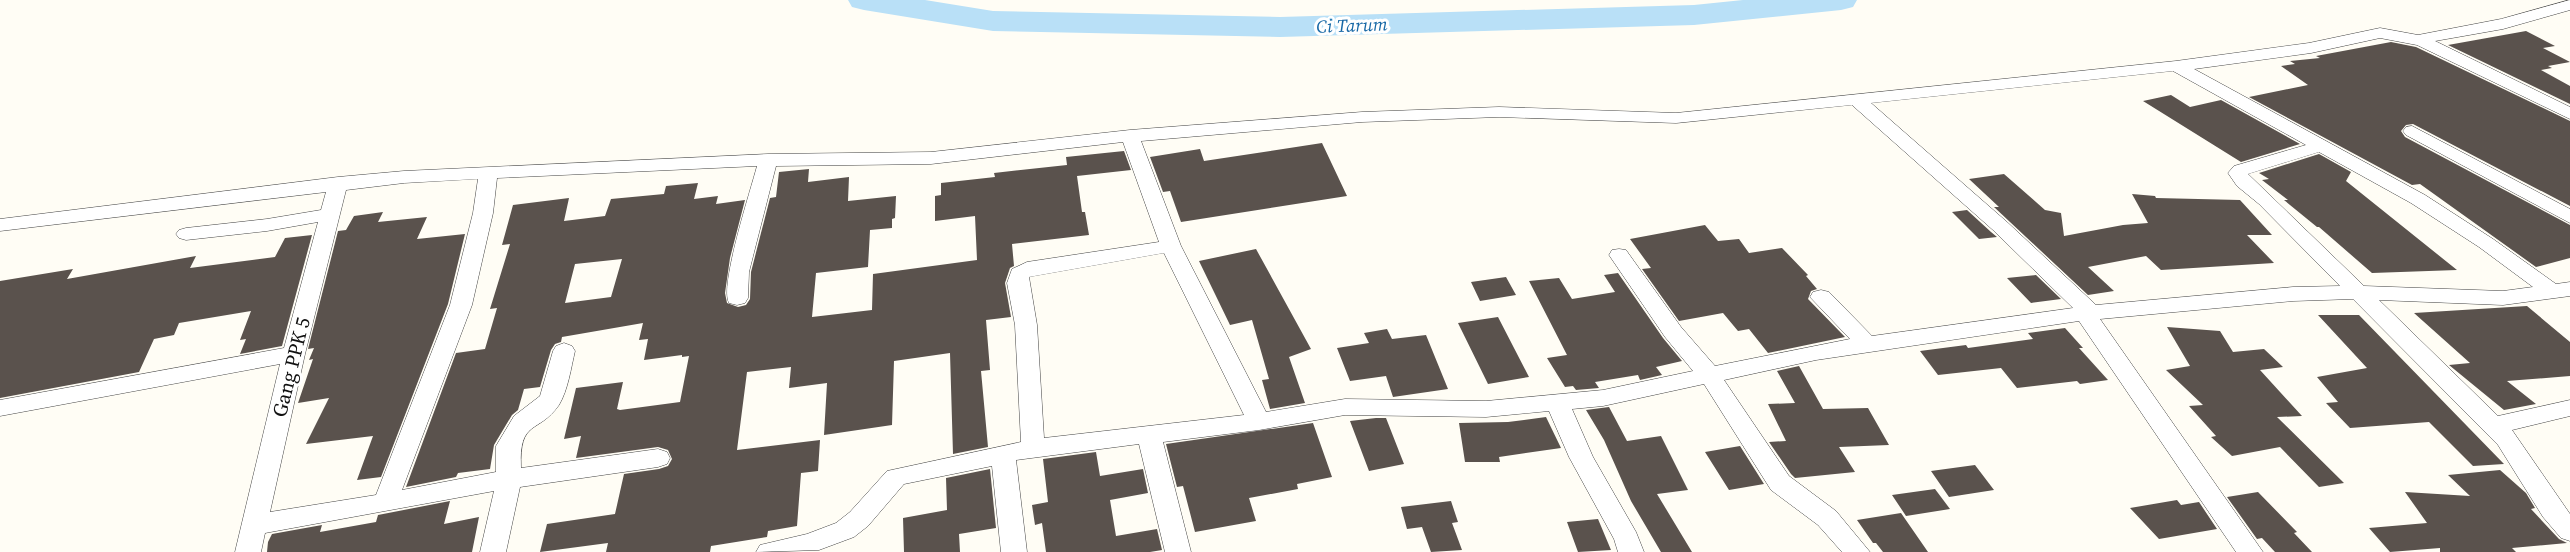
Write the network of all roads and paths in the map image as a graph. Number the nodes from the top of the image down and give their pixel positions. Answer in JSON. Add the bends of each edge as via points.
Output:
{"nodes":[{"id":1,"x":2570,"y":5,"type":"edge"},
{"id":2,"x":2422,"y":41,"type":"junction"},
{"id":3,"x":2176,"y":66,"type":"junction"},
{"id":4,"x":1855,"y":98,"type":"junction"},
{"id":5,"x":2570,"y":114,"type":"edge"},
{"id":6,"x":2412,"y":131,"type":"dead end"},
{"id":7,"x":1130,"y":136,"type":"junction"},
{"id":8,"x":2320,"y":146,"type":"junction"},
{"id":9,"x":768,"y":160,"type":"junction"},
{"id":10,"x":488,"y":173,"type":"junction"},
{"id":11,"x":338,"y":183,"type":"junction"},
{"id":12,"x":330,"y":214,"type":"junction"},
{"id":13,"x":2570,"y":217,"type":"edge"},
{"id":14,"x":0,"y":225,"type":"edge"},
{"id":15,"x":186,"y":234,"type":"dead end"},
{"id":16,"x":1171,"y":246,"type":"junction"},
{"id":17,"x":1619,"y":255,"type":"dead end"},
{"id":18,"x":2357,"y":292,"type":"junction"},
{"id":19,"x":2562,"y":293,"type":"edge"},
{"id":20,"x":1821,"y":297,"type":"dead end"},
{"id":21,"x":737,"y":298,"type":"dead end"},
{"id":22,"x":2088,"y":313,"type":"junction"},
{"id":23,"x":1867,"y":344,"type":"junction"},
{"id":24,"x":564,"y":351,"type":"dead end"},
{"id":25,"x":294,"y":354,"type":"junction"},
{"id":26,"x":1709,"y":374,"type":"junction"},
{"id":27,"x":1557,"y":402,"type":"junction"},
{"id":28,"x":0,"y":408,"type":"edge"},
{"id":29,"x":2570,"y":408,"type":"edge"},
{"id":30,"x":1259,"y":422,"type":"junction"},
{"id":31,"x":2493,"y":426,"type":"junction"},
{"id":32,"x":1149,"y":435,"type":"junction"},
{"id":33,"x":1033,"y":448,"type":"junction"},
{"id":34,"x":1003,"y":453,"type":"junction"},
{"id":35,"x":658,"y":458,"type":"dead end"},
{"id":36,"x":509,"y":479,"type":"junction"},
{"id":37,"x":384,"y":503,"type":"junction"},
{"id":38,"x":253,"y":525,"type":"junction"},
{"id":39,"x":2570,"y":531,"type":"edge"},
{"id":40,"x":248,"y":552,"type":"edge"},
{"id":41,"x":493,"y":552,"type":"edge"},
{"id":42,"x":769,"y":552,"type":"edge"},
{"id":43,"x":1014,"y":552,"type":"edge"},
{"id":44,"x":1178,"y":552,"type":"edge"},
{"id":45,"x":1631,"y":552,"type":"edge"},
{"id":46,"x":1857,"y":552,"type":"edge"},
{"id":47,"x":2250,"y":552,"type":"edge"}],
"edges":[{"from":1,"to":2,"type":"street"},
{"from":2,"to":3,"type":"street","via":[[2380,33],[2311,48]]},
{"from":2,"to":5,"type":"street"},
{"from":3,"to":4,"type":"street"},
{"from":3,"to":8,"type":"street"},
{"from":4,"to":7,"type":"street","via":[[1676,118],[1466,113],[1362,117]]},
{"from":4,"to":22,"type":"street","via":[[2000,226]]},
{"from":6,"to":13,"type":"street"},
{"from":7,"to":9,"type":"street","via":[[931,158]]},
{"from":7,"to":16,"type":"street"},
{"from":8,"to":18,"type":"street","via":[[2238,173]]},
{"from":8,"to":19,"type":"street","via":[[2418,199]]},
{"from":9,"to":10,"type":"street"},
{"from":9,"to":21,"type":"street","via":[[739,272]]},
{"from":10,"to":11,"type":"street"},
{"from":10,"to":37,"type":"street","via":[[483,213],[461,305]]},
{"from":11,"to":12,"type":"street","name":"Gang PPK 5"},
{"from":11,"to":14,"type":"street"},
{"from":12,"to":15,"type":"street"},
{"from":12,"to":25,"type":"street","name":"Gang PPK 5"},
{"from":16,"to":30,"type":"street"},
{"from":16,"to":33,"type":"street","via":[[1027,269],[1019,274]]},
{"from":17,"to":26,"type":"street","via":[[1673,332]]},
{"from":18,"to":19,"type":"street","via":[[2503,298]]},
{"from":18,"to":22,"type":"street"},
{"from":18,"to":31,"type":"street"},
{"from":20,"to":23,"type":"street"},
{"from":22,"to":23,"type":"street"},
{"from":22,"to":47,"type":"street"},
{"from":23,"to":26,"type":"street"},
{"from":24,"to":36,"type":"street","via":[[551,398],[522,422],[508,446]]},
{"from":25,"to":28,"type":"street"},
{"from":25,"to":38,"type":"street","name":"Gang PPK 5"},
{"from":26,"to":27,"type":"street","via":[[1603,398]]},
{"from":26,"to":46,"type":"street","via":[[1780,483],[1827,518]]},
{"from":27,"to":30,"type":"street","via":[[1486,409],[1345,406]]},
{"from":27,"to":45,"type":"street"},
{"from":29,"to":31,"type":"street"},
{"from":30,"to":32,"type":"street"},
{"from":31,"to":39,"type":"street"},
{"from":32,"to":33,"type":"street"},
{"from":32,"to":44,"type":"street"},
{"from":33,"to":34,"type":"street"},
{"from":34,"to":42,"type":"street","via":[[896,477],[845,530]]},
{"from":34,"to":43,"type":"street"},
{"from":35,"to":36,"type":"street"},
{"from":36,"to":37,"type":"street"},
{"from":36,"to":41,"type":"street"},
{"from":37,"to":38,"type":"street"},
{"from":38,"to":40,"type":"street","name":"Gang PPK 5"}]}
